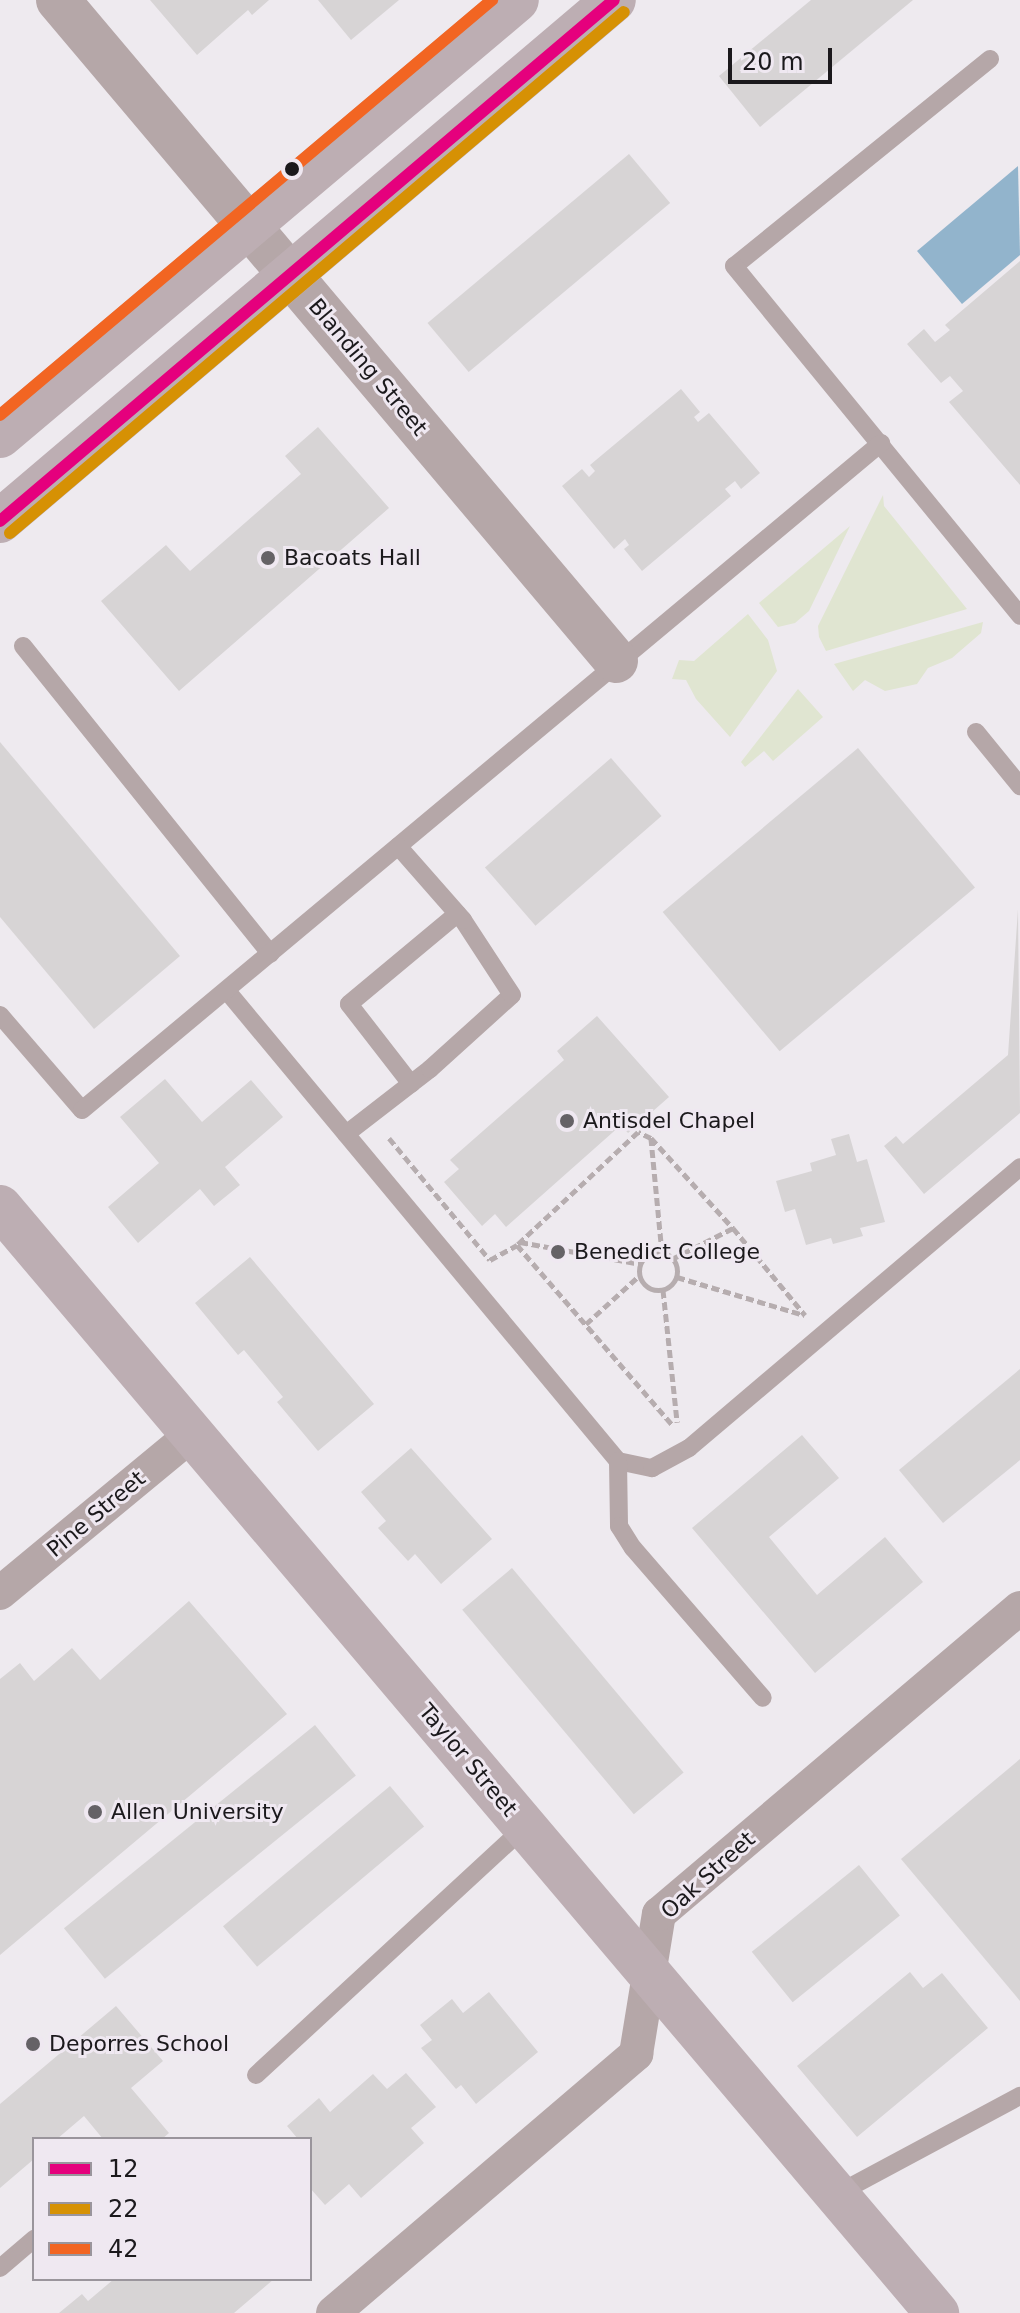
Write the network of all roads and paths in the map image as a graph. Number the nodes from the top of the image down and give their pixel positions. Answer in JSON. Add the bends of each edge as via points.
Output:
{"nodes":[{"id":1,"x":58,"y":0,"type":"edge"},
{"id":2,"x":517,"y":0,"type":"edge"},
{"id":3,"x":614,"y":0,"type":"edge"},
{"id":4,"x":990,"y":59,"type":"dead end"},
{"id":5,"x":248,"y":226,"type":"junction"},
{"id":6,"x":289,"y":274,"type":"junction"},
{"id":7,"x":0,"y":436,"type":"edge"},
{"id":8,"x":881,"y":443,"type":"junction"},
{"id":9,"x":0,"y":521,"type":"edge"},
{"id":10,"x":1020,"y":616,"type":"edge"},
{"id":11,"x":23,"y":646,"type":"dead end"},
{"id":12,"x":616,"y":661,"type":"junction"},
{"id":13,"x":976,"y":732,"type":"dead end"},
{"id":14,"x":1020,"y":786,"type":"edge"},
{"id":15,"x":398,"y":846,"type":"junction"},
{"id":16,"x":457,"y":914,"type":"junction"},
{"id":17,"x":271,"y":954,"type":"junction"},
{"id":18,"x":227,"y":991,"type":"junction"},
{"id":19,"x":0,"y":1015,"type":"edge"},
{"id":20,"x":411,"y":1084,"type":"junction"},
{"id":21,"x":346,"y":1134,"type":"junction"},
{"id":22,"x":389,"y":1138,"type":"dead end"},
{"id":23,"x":651,"y":1138,"type":"junction"},
{"id":24,"x":1020,"y":1167,"type":"edge"},
{"id":25,"x":0,"y":1207,"type":"edge"},
{"id":26,"x":733,"y":1228,"type":"junction"},
{"id":27,"x":518,"y":1243,"type":"junction"},
{"id":28,"x":662,"y":1253,"type":"junction"},
{"id":29,"x":672,"y":1259,"type":"junction"},
{"id":30,"x":641,"y":1264,"type":"junction"},
{"id":31,"x":640,"y":1275,"type":"junction"},
{"id":32,"x":677,"y":1277,"type":"junction"},
{"id":33,"x":663,"y":1290,"type":"junction"},
{"id":34,"x":586,"y":1324,"type":"junction"},
{"id":35,"x":192,"y":1434,"type":"junction"},
{"id":36,"x":618,"y":1461,"type":"junction"},
{"id":37,"x":0,"y":1593,"type":"edge"},
{"id":38,"x":1020,"y":1608,"type":"edge"},
{"id":39,"x":763,"y":1698,"type":"dead end"},
{"id":40,"x":525,"y":1827,"type":"junction"},
{"id":41,"x":649,"y":1974,"type":"junction"},
{"id":42,"x":256,"y":2075,"type":"dead end"},
{"id":43,"x":1020,"y":2096,"type":"edge"},
{"id":44,"x":837,"y":2194,"type":"junction"},
{"id":45,"x":32,"y":2241,"type":"edge"},
{"id":46,"x":0,"y":2268,"type":"edge"},
{"id":47,"x":333,"y":2313,"type":"edge"},
{"id":48,"x":937,"y":2313,"type":"edge"}],
"edges":[{"from":1,"to":5,"type":"street","name":"Blanding Street"},
{"from":2,"to":5,"type":"main road"},
{"from":3,"to":6,"type":"main road"},
{"from":4,"to":8,"type":"lane","via":[[734,266]]},
{"from":5,"to":6,"type":"street","name":"Blanding Street"},
{"from":5,"to":7,"type":"main road"},
{"from":6,"to":9,"type":"main road"},
{"from":6,"to":12,"type":"street","name":"Blanding Street"},
{"from":8,"to":10,"type":"lane"},
{"from":8,"to":12,"type":"lane"},
{"from":11,"to":17,"type":"lane"},
{"from":12,"to":15,"type":"lane"},
{"from":13,"to":14,"type":"lane"},
{"from":15,"to":16,"type":"lane"},
{"from":15,"to":17,"type":"lane"},
{"from":16,"to":20,"type":"lane","via":[[512,995]]},
{"from":16,"to":20,"type":"lane","via":[[349,1004]]},
{"from":17,"to":18,"type":"lane"},
{"from":18,"to":19,"type":"lane","via":[[82,1110]]},
{"from":18,"to":21,"type":"lane"},
{"from":20,"to":21,"type":"lane"},
{"from":21,"to":36,"type":"lane"},
{"from":22,"to":27,"type":"path","via":[[490,1260]]},
{"from":23,"to":26,"type":"path"},
{"from":23,"to":27,"type":"path","via":[[638,1132]]},
{"from":23,"to":28,"type":"path"},
{"from":24,"to":36,"type":"lane","via":[[689,1448],[652,1468]]},
{"from":25,"to":35,"type":"main road","name":"Taylor Street"},
{"from":26,"to":29,"type":"path"},
{"from":26,"to":32,"type":"path","via":[[805,1315]]},
{"from":27,"to":30,"type":"path"},
{"from":27,"to":34,"type":"path"},
{"from":28,"to":29,"type":"path"},
{"from":28,"to":30,"type":"path","via":[[649,1254]]},
{"from":29,"to":32,"type":"path"},
{"from":30,"to":31,"type":"path"},
{"from":31,"to":33,"type":"path","via":[[646,1286]]},
{"from":31,"to":34,"type":"path"},
{"from":32,"to":33,"type":"path"},
{"from":33,"to":34,"type":"path","via":[[675,1424]]},
{"from":35,"to":37,"type":"street","name":"Pine Street"},
{"from":35,"to":40,"type":"main road","name":"Taylor Street"},
{"from":36,"to":39,"type":"lane","via":[[619,1526]]},
{"from":38,"to":41,"type":"street","name":"Oak Street","via":[[659,1914]]},
{"from":40,"to":41,"type":"main road","name":"Taylor Street"},
{"from":40,"to":42,"type":"lane"},
{"from":41,"to":44,"type":"main road","name":"Taylor Street"},
{"from":41,"to":47,"type":"street","name":"Oak Street","via":[[636,2054]]},
{"from":43,"to":44,"type":"lane"},
{"from":44,"to":48,"type":"main road","name":"Taylor Street"},
{"from":45,"to":46,"type":"lane"}]}
